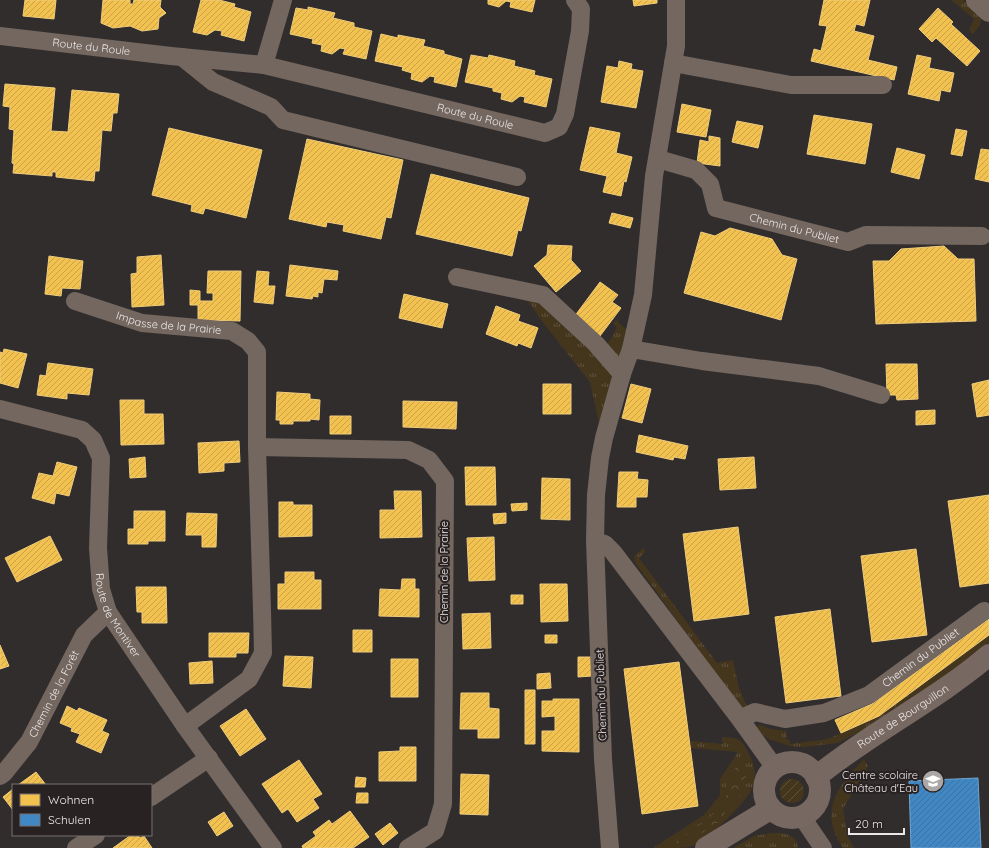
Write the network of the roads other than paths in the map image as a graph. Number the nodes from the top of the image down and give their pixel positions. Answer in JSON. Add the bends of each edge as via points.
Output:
{"nodes":[{"id":1,"x":283,"y":0,"type":"edge"},
{"id":2,"x":576,"y":0,"type":"edge"},
{"id":3,"x":676,"y":0,"type":"edge"},
{"id":4,"x":977,"y":0,"type":"edge"},
{"id":5,"x":989,"y":11,"type":"edge"},
{"id":6,"x":0,"y":36,"type":"edge"},
{"id":7,"x":182,"y":57,"type":"junction"},
{"id":8,"x":673,"y":63,"type":"junction"},
{"id":9,"x":264,"y":65,"type":"junction"},
{"id":10,"x":883,"y":85,"type":"dead end"},
{"id":11,"x":658,"y":159,"type":"junction"},
{"id":12,"x":516,"y":176,"type":"dead end"},
{"id":13,"x":982,"y":236,"type":"dead end"},
{"id":14,"x":458,"y":277,"type":"dead end"},
{"id":15,"x":75,"y":301,"type":"dead end"},
{"id":16,"x":631,"y":349,"type":"junction"},
{"id":17,"x":622,"y":374,"type":"junction"},
{"id":18,"x":881,"y":396,"type":"dead end"},
{"id":19,"x":0,"y":409,"type":"edge"},
{"id":20,"x":257,"y":447,"type":"junction"},
{"id":21,"x":594,"y":541,"type":"junction"},
{"id":22,"x":984,"y":610,"type":"dead end"},
{"id":23,"x":108,"y":612,"type":"junction"},
{"id":24,"x":989,"y":655,"type":"edge"},
{"id":25,"x":740,"y":720,"type":"junction"},
{"id":26,"x":185,"y":726,"type":"junction"},
{"id":27,"x":209,"y":758,"type":"junction"},
{"id":28,"x":775,"y":768,"type":"junction"},
{"id":29,"x":0,"y":776,"type":"edge"},
{"id":30,"x":816,"y":777,"type":"junction"},
{"id":31,"x":152,"y":797,"type":"edge"},
{"id":32,"x":770,"y":809,"type":"junction"},
{"id":33,"x":802,"y":817,"type":"junction"},
{"id":34,"x":94,"y":836,"type":"edge"},
{"id":35,"x":76,"y":848,"type":"edge"},
{"id":36,"x":273,"y":848,"type":"edge"},
{"id":37,"x":408,"y":848,"type":"edge"},
{"id":38,"x":610,"y":848,"type":"edge"},
{"id":39,"x":706,"y":848,"type":"edge"},
{"id":40,"x":824,"y":848,"type":"edge"}],
"edges":[{"from":1,"to":9,"type":"street"},
{"from":2,"to":9,"type":"street","name":"Route du Roule","via":[[581,9],[580,31],[565,114],[559,127],[545,133]]},
{"from":3,"to":8,"type":"street","name":"Chemin du Publiet","via":[[676,46]]},
{"from":4,"to":5,"type":"main road"},
{"from":6,"to":7,"type":"street","name":"Route du Roule"},
{"from":7,"to":9,"type":"street","name":"Route du Roule"},
{"from":7,"to":12,"type":"street","via":[[213,82],[271,107],[283,120]]},
{"from":8,"to":10,"type":"street","via":[[791,85]]},
{"from":8,"to":11,"type":"street","name":"Chemin du Publiet"},
{"from":11,"to":13,"type":"street","name":"Chemin du Publiet","via":[[696,170],[710,184],[716,208],[848,242],[866,235]]},
{"from":11,"to":16,"type":"street","name":"Chemin du Publiet","via":[[654,176],[643,295]]},
{"from":14,"to":17,"type":"street","via":[[543,295],[596,344]]},
{"from":15,"to":20,"type":"street","name":"Impasse de la Prairie","via":[[142,323],[232,331],[248,341],[256,352]]},
{"from":16,"to":17,"type":"street","name":"Chemin du Publiet"},
{"from":16,"to":18,"type":"street","via":[[819,376]]},
{"from":17,"to":21,"type":"street","name":"Chemin du Publiet","via":[[600,458]]},
{"from":19,"to":23,"type":"street","name":"Route de Montiver","via":[[82,430],[93,440],[101,458],[98,548],[101,589]]},
{"from":20,"to":26,"type":"street","via":[[263,653],[250,679]]},
{"from":20,"to":37,"type":"street","name":"Chemin de la Prairie","via":[[408,450],[429,460],[444,481],[443,804],[435,831]]},
{"from":21,"to":25,"type":"street","via":[[605,544],[613,552]]},
{"from":21,"to":38,"type":"street","name":"Chemin du Publiet","via":[[603,759]]},
{"from":22,"to":25,"type":"street","name":"Chemin du Publiet","via":[[869,695],[824,713],[785,719],[755,712]]},
{"from":23,"to":26,"type":"street","name":"Route de Montiver"},
{"from":23,"to":29,"type":"street","name":"Chemin de la Forêt","via":[[84,635],[29,742]]},
{"from":24,"to":30,"type":"main road","name":"Route de Bourguillon"},
{"from":25,"to":28,"type":"street"},
{"from":26,"to":27,"type":"street","name":"Route de Montiver"},
{"from":27,"to":31,"type":"street"},
{"from":27,"to":36,"type":"street","name":"Route de Montiver"},
{"from":28,"to":30,"type":"main road","via":[[794,762],[809,768]]},
{"from":28,"to":32,"type":"main road","via":[[768,774],[764,785],[764,795]]},
{"from":30,"to":33,"type":"main road","via":[[820,793],[817,802],[810,812]]},
{"from":32,"to":33,"type":"main road","via":[[785,818]]},
{"from":32,"to":39,"type":"main road"},
{"from":33,"to":40,"type":"street"},
{"from":34,"to":35,"type":"street"}]}
